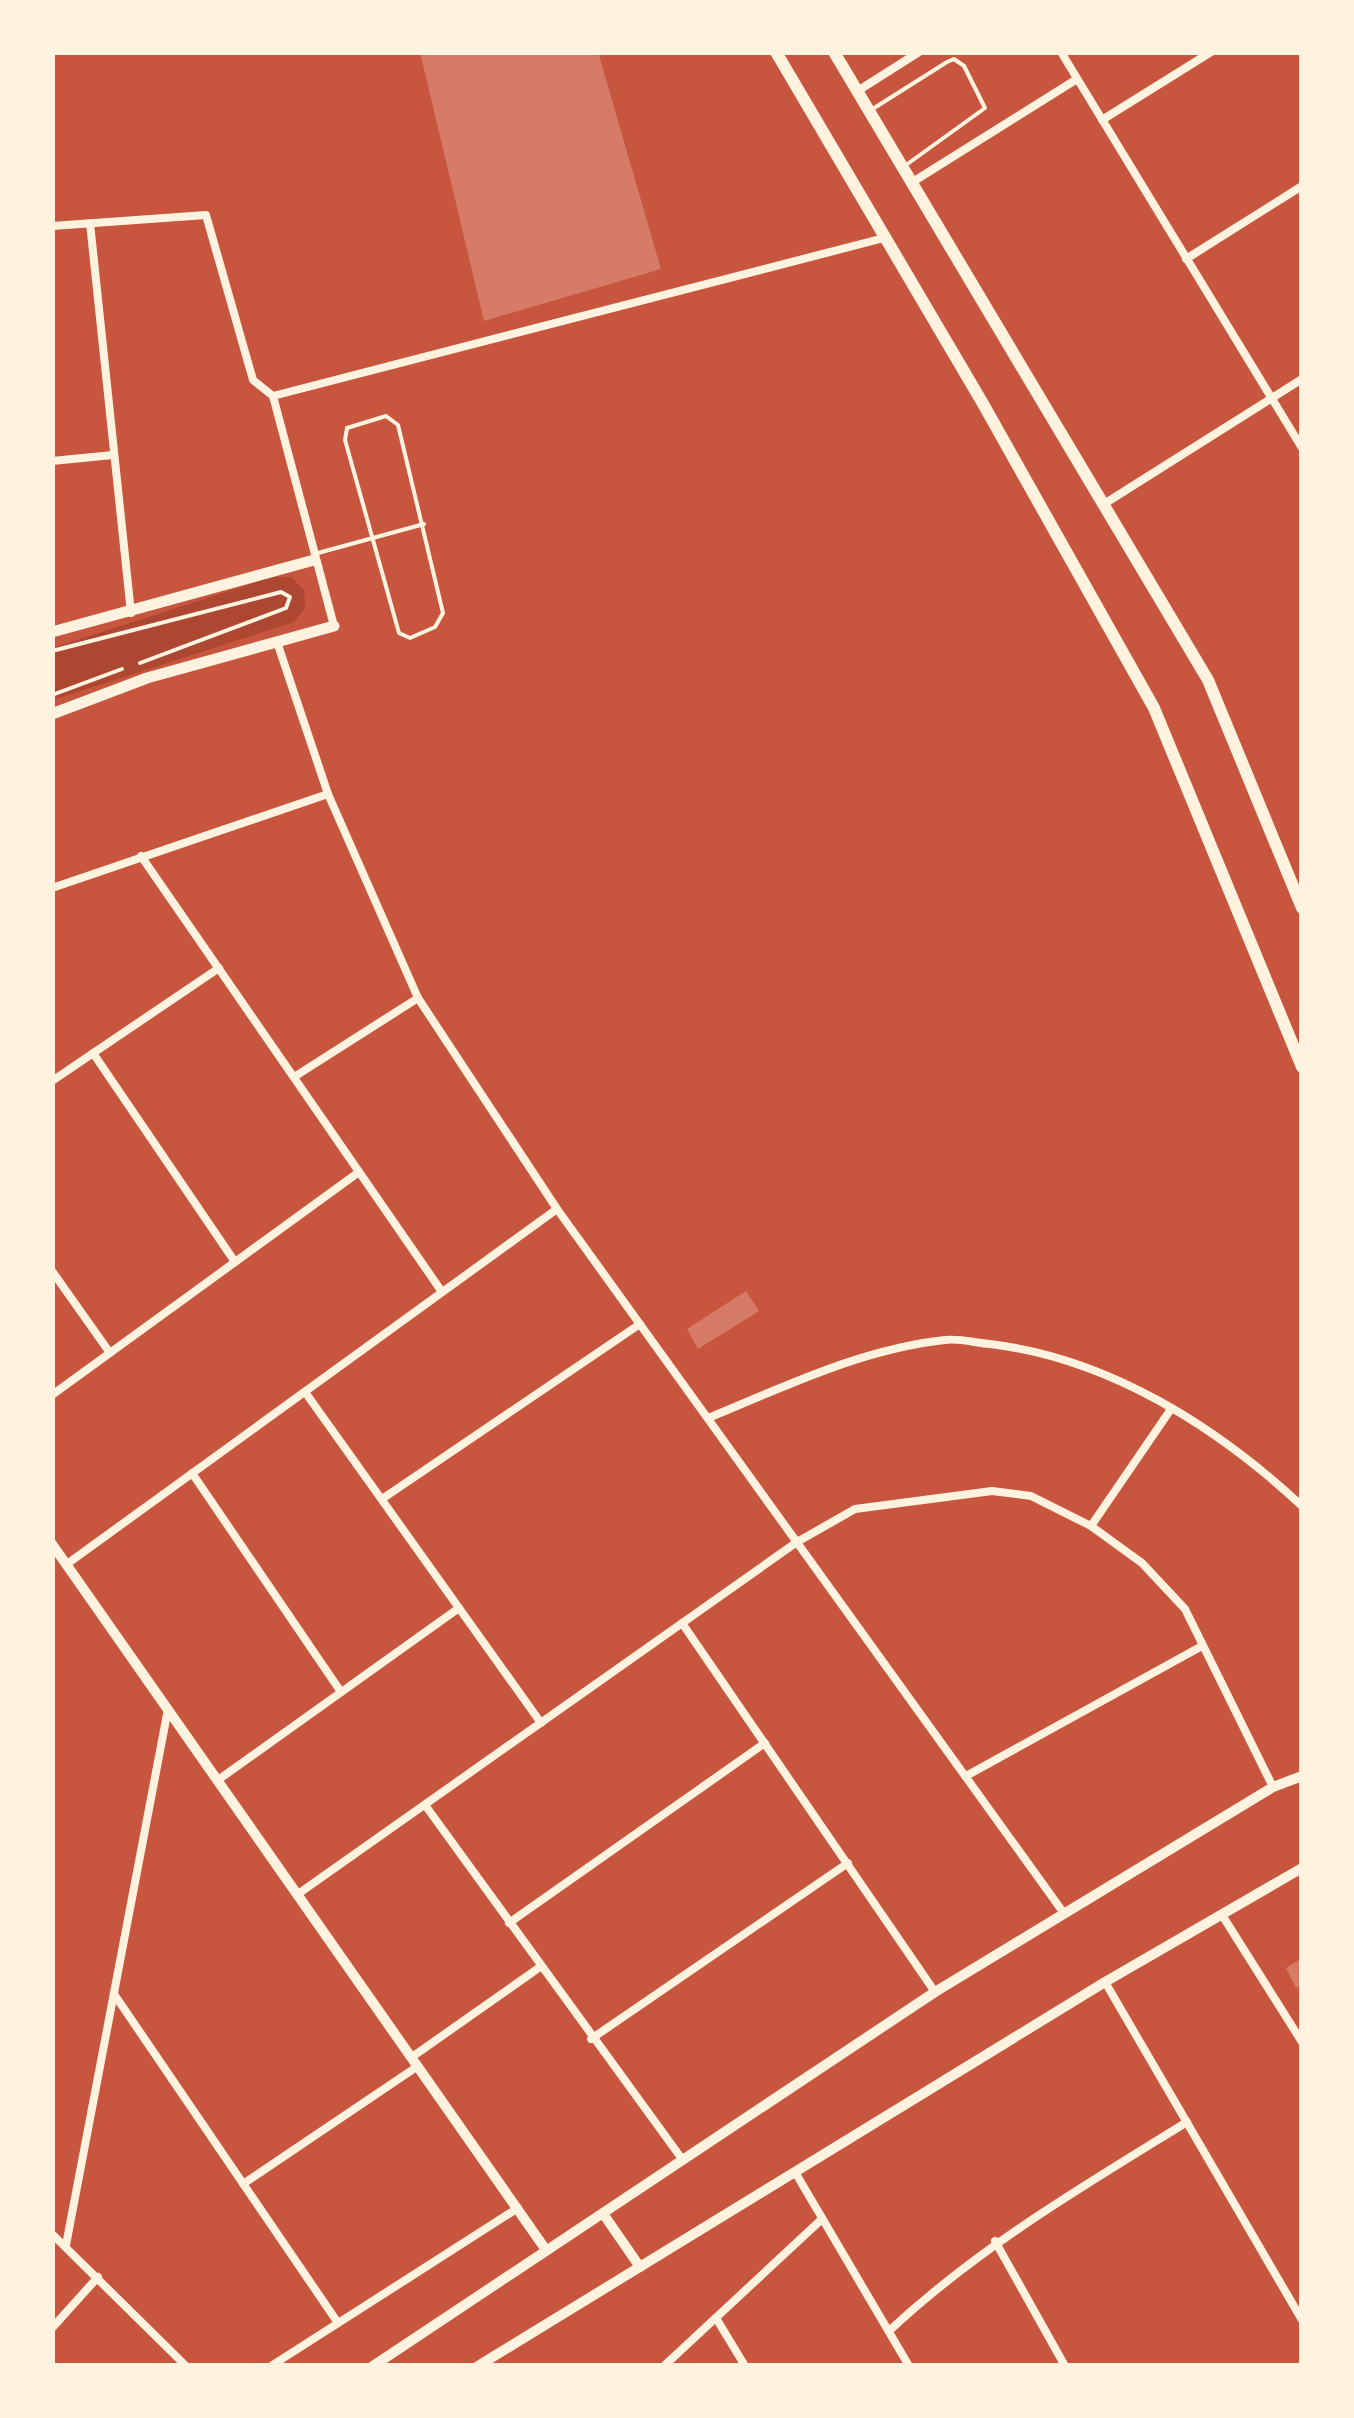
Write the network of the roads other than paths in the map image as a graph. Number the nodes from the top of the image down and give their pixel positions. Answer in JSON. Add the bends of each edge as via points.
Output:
{"nodes":[{"id":1,"x":776,"y":52,"type":"edge"},
{"id":2,"x":834,"y":52,"type":"edge"},
{"id":3,"x":919,"y":52,"type":"edge"},
{"id":4,"x":1061,"y":52,"type":"edge"},
{"id":5,"x":1211,"y":52,"type":"edge"},
{"id":6,"x":1077,"y":79,"type":"junction"},
{"id":7,"x":856,"y":92,"type":"junction"},
{"id":8,"x":868,"y":112,"type":"junction"},
{"id":9,"x":1102,"y":120,"type":"junction"},
{"id":10,"x":902,"y":168,"type":"junction"},
{"id":11,"x":911,"y":183,"type":"junction"},
{"id":12,"x":1302,"y":186,"type":"edge"},
{"id":13,"x":90,"y":223,"type":"junction"},
{"id":14,"x":52,"y":226,"type":"edge"},
{"id":15,"x":884,"y":238,"type":"junction"},
{"id":16,"x":1186,"y":259,"type":"junction"},
{"id":17,"x":1302,"y":379,"type":"edge"},
{"id":18,"x":273,"y":396,"type":"junction"},
{"id":19,"x":1272,"y":398,"type":"junction"},
{"id":20,"x":1302,"y":448,"type":"edge"},
{"id":21,"x":112,"y":456,"type":"junction"},
{"id":22,"x":52,"y":461,"type":"edge"},
{"id":23,"x":1104,"y":504,"type":"junction"},
{"id":24,"x":424,"y":524,"type":"junction"},
{"id":25,"x":370,"y":539,"type":"junction"},
{"id":26,"x":314,"y":558,"type":"junction"},
{"id":27,"x":131,"y":613,"type":"junction"},
{"id":28,"x":334,"y":626,"type":"joint"},
{"id":29,"x":52,"y":632,"type":"edge"},
{"id":30,"x":277,"y":642,"type":"junction"},
{"id":31,"x":52,"y":714,"type":"edge"},
{"id":32,"x":328,"y":794,"type":"junction"},
{"id":33,"x":141,"y":856,"type":"junction"},
{"id":34,"x":52,"y":888,"type":"edge"},
{"id":35,"x":1302,"y":908,"type":"edge"},
{"id":36,"x":218,"y":968,"type":"junction"},
{"id":37,"x":418,"y":998,"type":"junction"},
{"id":38,"x":93,"y":1053,"type":"junction"},
{"id":39,"x":1302,"y":1066,"type":"edge"},
{"id":40,"x":294,"y":1077,"type":"junction"},
{"id":41,"x":52,"y":1081,"type":"edge"},
{"id":42,"x":359,"y":1172,"type":"junction"},
{"id":43,"x":557,"y":1209,"type":"junction"},
{"id":44,"x":235,"y":1262,"type":"junction"},
{"id":45,"x":52,"y":1271,"type":"edge"},
{"id":46,"x":442,"y":1292,"type":"junction"},
{"id":47,"x":640,"y":1324,"type":"junction"},
{"id":48,"x":110,"y":1354,"type":"junction"},
{"id":49,"x":305,"y":1392,"type":"junction"},
{"id":50,"x":52,"y":1396,"type":"edge"},
{"id":51,"x":1171,"y":1409,"type":"junction"},
{"id":52,"x":708,"y":1418,"type":"junction"},
{"id":53,"x":192,"y":1473,"type":"junction"},
{"id":54,"x":382,"y":1499,"type":"junction"},
{"id":55,"x":1302,"y":1506,"type":"edge"},
{"id":56,"x":1091,"y":1526,"type":"junction"},
{"id":57,"x":797,"y":1542,"type":"junction"},
{"id":58,"x":52,"y":1544,"type":"edge"},
{"id":59,"x":67,"y":1564,"type":"junction"},
{"id":60,"x":459,"y":1608,"type":"junction"},
{"id":61,"x":682,"y":1623,"type":"junction"},
{"id":62,"x":1202,"y":1646,"type":"junction"},
{"id":63,"x":341,"y":1692,"type":"junction"},
{"id":64,"x":168,"y":1708,"type":"junction"},
{"id":65,"x":541,"y":1723,"type":"junction"},
{"id":66,"x":765,"y":1742,"type":"junction"},
{"id":67,"x":966,"y":1776,"type":"junction"},
{"id":68,"x":1302,"y":1776,"type":"edge"},
{"id":69,"x":218,"y":1780,"type":"junction"},
{"id":70,"x":1273,"y":1787,"type":"junction"},
{"id":71,"x":424,"y":1805,"type":"junction"},
{"id":72,"x":848,"y":1863,"type":"junction"},
{"id":73,"x":1302,"y":1868,"type":"edge"},
{"id":74,"x":298,"y":1894,"type":"junction"},
{"id":75,"x":1064,"y":1912,"type":"junction"},
{"id":76,"x":1222,"y":1914,"type":"junction"},
{"id":77,"x":509,"y":1924,"type":"junction"},
{"id":78,"x":540,"y":1967,"type":"junction"},
{"id":79,"x":1105,"y":1982,"type":"junction"},
{"id":80,"x":935,"y":1992,"type":"junction"},
{"id":81,"x":114,"y":1994,"type":"junction"},
{"id":82,"x":591,"y":2039,"type":"junction"},
{"id":83,"x":1302,"y":2042,"type":"edge"},
{"id":84,"x":415,"y":2061,"type":"junction"},
{"id":85,"x":1187,"y":2122,"type":"junction"},
{"id":86,"x":682,"y":2159,"type":"junction"},
{"id":87,"x":795,"y":2172,"type":"junction"},
{"id":88,"x":243,"y":2184,"type":"junction"},
{"id":89,"x":518,"y":2208,"type":"junction"},
{"id":90,"x":604,"y":2214,"type":"junction"},
{"id":91,"x":822,"y":2219,"type":"junction"},
{"id":92,"x":52,"y":2234,"type":"edge"},
{"id":93,"x":995,"y":2241,"type":"junction"},
{"id":94,"x":66,"y":2245,"type":"junction"},
{"id":95,"x":546,"y":2250,"type":"junction"},
{"id":96,"x":640,"y":2267,"type":"junction"},
{"id":97,"x":98,"y":2277,"type":"junction"},
{"id":98,"x":716,"y":2318,"type":"junction"},
{"id":99,"x":1302,"y":2320,"type":"edge"},
{"id":100,"x":338,"y":2323,"type":"junction"},
{"id":101,"x":52,"y":2328,"type":"edge"},
{"id":102,"x":889,"y":2331,"type":"junction"},
{"id":103,"x":488,"y":2362,"type":"edge"},
{"id":104,"x":186,"y":2366,"type":"edge"},
{"id":105,"x":270,"y":2366,"type":"edge"},
{"id":106,"x":373,"y":2366,"type":"edge"},
{"id":107,"x":478,"y":2366,"type":"edge"},
{"id":108,"x":664,"y":2366,"type":"edge"},
{"id":109,"x":745,"y":2366,"type":"edge"},
{"id":110,"x":909,"y":2366,"type":"edge"},
{"id":111,"x":1065,"y":2366,"type":"edge"}],
"edges":[{"from":1,"to":15,"type":"main road"},
{"from":2,"to":7,"type":"main road"},
{"from":3,"to":7,"type":"street"},
{"from":4,"to":6,"type":"street"},
{"from":5,"to":9,"type":"street"},
{"from":6,"to":9,"type":"street"},
{"from":6,"to":11,"type":"street"},
{"from":7,"to":8,"type":"main road"},
{"from":8,"to":10,"type":"main road"},
{"from":8,"to":10,"type":"lane","via":[[947,62],[964,66],[985,108]]},
{"from":9,"to":16,"type":"street"},
{"from":10,"to":11,"type":"main road"},
{"from":11,"to":23,"type":"main road"},
{"from":12,"to":16,"type":"street"},
{"from":13,"to":14,"type":"street"},
{"from":13,"to":18,"type":"street","via":[[206,215],[253,380]]},
{"from":13,"to":21,"type":"street"},
{"from":15,"to":18,"type":"street"},
{"from":15,"to":39,"type":"main road","via":[[1154,708]]},
{"from":16,"to":19,"type":"street"},
{"from":17,"to":19,"type":"street"},
{"from":18,"to":26,"type":"street"},
{"from":19,"to":20,"type":"street"},
{"from":19,"to":23,"type":"street"},
{"from":21,"to":22,"type":"street"},
{"from":21,"to":27,"type":"street"},
{"from":23,"to":35,"type":"main road","via":[[1208,680]]},
{"from":24,"to":25,"type":"lane"},
{"from":24,"to":25,"type":"lane","via":[[444,614],[435,627],[410,638],[399,633]]},
{"from":24,"to":25,"type":"lane","via":[[395,419],[356,422],[345,440]]},
{"from":25,"to":26,"type":"lane"},
{"from":26,"to":27,"type":"main road"},
{"from":26,"to":28,"type":"street"},
{"from":27,"to":29,"type":"main road"},
{"from":28,"to":30,"type":"main road"},
{"from":30,"to":31,"type":"main road","via":[[146,678]]},
{"from":30,"to":32,"type":"street"},
{"from":32,"to":33,"type":"street"},
{"from":32,"to":37,"type":"street"},
{"from":33,"to":34,"type":"street"},
{"from":33,"to":36,"type":"street"},
{"from":36,"to":38,"type":"street"},
{"from":36,"to":40,"type":"street"},
{"from":37,"to":40,"type":"street"},
{"from":37,"to":43,"type":"street"},
{"from":38,"to":41,"type":"street"},
{"from":38,"to":44,"type":"street"},
{"from":40,"to":42,"type":"street"},
{"from":42,"to":44,"type":"street"},
{"from":42,"to":46,"type":"street"},
{"from":43,"to":46,"type":"street"},
{"from":43,"to":47,"type":"street"},
{"from":44,"to":48,"type":"street"},
{"from":45,"to":48,"type":"street"},
{"from":46,"to":49,"type":"street"},
{"from":47,"to":52,"type":"street"},
{"from":47,"to":54,"type":"street"},
{"from":48,"to":50,"type":"street"},
{"from":49,"to":53,"type":"street"},
{"from":49,"to":54,"type":"street"},
{"from":51,"to":52,"type":"street","via":[[1124,1382],[1042,1350],[948,1339],[849,1360]]},
{"from":51,"to":55,"type":"street"},
{"from":51,"to":56,"type":"street"},
{"from":52,"to":57,"type":"street"},
{"from":53,"to":59,"type":"street"},
{"from":53,"to":63,"type":"street"},
{"from":54,"to":60,"type":"street"},
{"from":56,"to":57,"type":"street","via":[[1032,1496],[992,1491],[855,1509]]},
{"from":56,"to":62,"type":"street","via":[[1142,1562],[1184,1610]]},
{"from":57,"to":61,"type":"street"},
{"from":57,"to":67,"type":"street"},
{"from":58,"to":59,"type":"street"},
{"from":59,"to":64,"type":"street"},
{"from":60,"to":63,"type":"street"},
{"from":60,"to":65,"type":"street"},
{"from":61,"to":65,"type":"street"},
{"from":61,"to":66,"type":"street"},
{"from":62,"to":67,"type":"street"},
{"from":62,"to":70,"type":"street"},
{"from":63,"to":69,"type":"street"},
{"from":64,"to":69,"type":"street"},
{"from":64,"to":81,"type":"street"},
{"from":65,"to":71,"type":"street"},
{"from":66,"to":72,"type":"street"},
{"from":66,"to":77,"type":"street"},
{"from":67,"to":75,"type":"street"},
{"from":68,"to":70,"type":"street"},
{"from":69,"to":74,"type":"street"},
{"from":70,"to":75,"type":"street"},
{"from":71,"to":74,"type":"street"},
{"from":71,"to":77,"type":"street"},
{"from":72,"to":80,"type":"street"},
{"from":72,"to":82,"type":"street"},
{"from":73,"to":76,"type":"street"},
{"from":74,"to":84,"type":"street"},
{"from":75,"to":80,"type":"street"},
{"from":76,"to":79,"type":"street"},
{"from":76,"to":83,"type":"street"},
{"from":77,"to":78,"type":"street"},
{"from":78,"to":82,"type":"street"},
{"from":78,"to":84,"type":"street"},
{"from":79,"to":85,"type":"street"},
{"from":79,"to":87,"type":"street"},
{"from":80,"to":86,"type":"street"},
{"from":81,"to":88,"type":"street"},
{"from":81,"to":94,"type":"street"},
{"from":82,"to":86,"type":"street"},
{"from":84,"to":88,"type":"street"},
{"from":84,"to":89,"type":"street"},
{"from":85,"to":93,"type":"street"},
{"from":85,"to":99,"type":"street"},
{"from":86,"to":90,"type":"street"},
{"from":87,"to":91,"type":"street"},
{"from":87,"to":96,"type":"street"},
{"from":88,"to":100,"type":"street"},
{"from":89,"to":95,"type":"street"},
{"from":89,"to":100,"type":"street"},
{"from":90,"to":95,"type":"street"},
{"from":90,"to":96,"type":"street"},
{"from":91,"to":98,"type":"street"},
{"from":91,"to":102,"type":"street"},
{"from":92,"to":94,"type":"street"},
{"from":93,"to":102,"type":"street"},
{"from":93,"to":111,"type":"street"},
{"from":94,"to":97,"type":"street"},
{"from":95,"to":106,"type":"street"},
{"from":96,"to":103,"type":"street"},
{"from":97,"to":101,"type":"street"},
{"from":97,"to":104,"type":"street"},
{"from":98,"to":108,"type":"street"},
{"from":98,"to":109,"type":"street"},
{"from":100,"to":105,"type":"street"},
{"from":102,"to":110,"type":"street"},
{"from":103,"to":107,"type":"street"}]}
